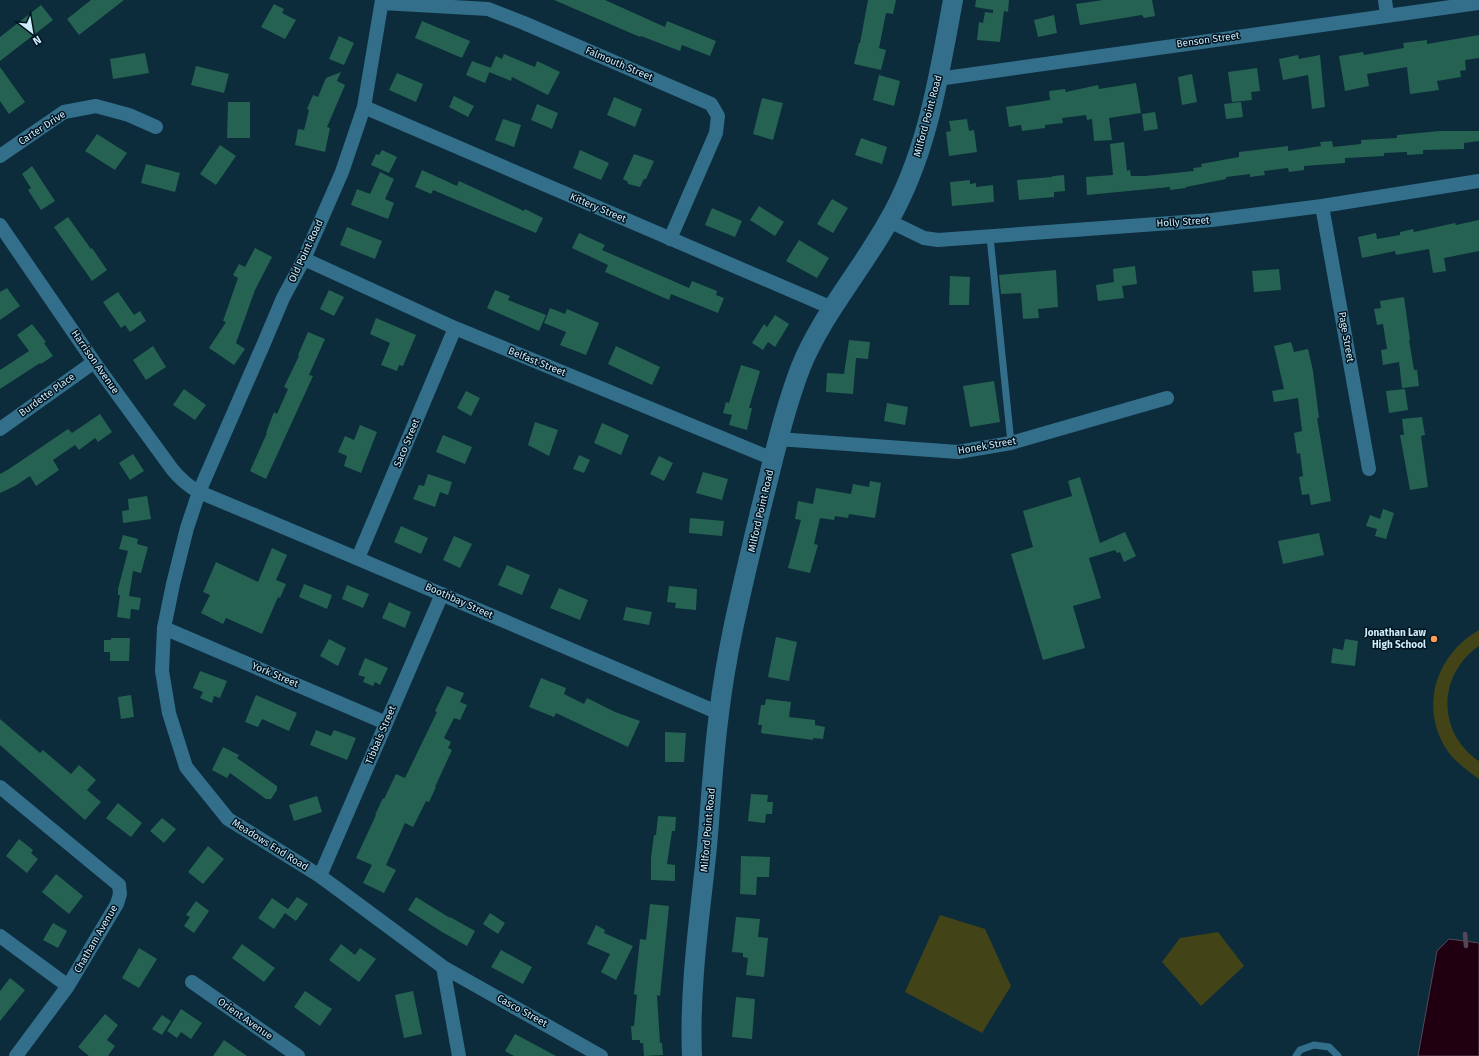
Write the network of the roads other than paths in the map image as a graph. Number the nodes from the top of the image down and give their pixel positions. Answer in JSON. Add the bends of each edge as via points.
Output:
{"nodes":[{"id":1,"x":953,"y":0,"type":"edge"},
{"id":2,"x":1385,"y":0,"type":"edge"},
{"id":3,"x":382,"y":1,"type":"edge"},
{"id":4,"x":1479,"y":3,"type":"edge"},
{"id":5,"x":1387,"y":15,"type":"junction"},
{"id":6,"x":938,"y":79,"type":"junction"},
{"id":7,"x":364,"y":107,"type":"junction"},
{"id":8,"x":156,"y":127,"type":"dead end"},
{"id":9,"x":0,"y":156,"type":"edge"},
{"id":10,"x":1479,"y":181,"type":"edge"},
{"id":11,"x":1322,"y":206,"type":"junction"},
{"id":12,"x":889,"y":221,"type":"junction"},
{"id":13,"x":0,"y":225,"type":"edge"},
{"id":14,"x":990,"y":237,"type":"junction"},
{"id":15,"x":670,"y":239,"type":"junction"},
{"id":16,"x":304,"y":259,"type":"junction"},
{"id":17,"x":832,"y":308,"type":"junction"},
{"id":18,"x":455,"y":328,"type":"junction"},
{"id":19,"x":94,"y":362,"type":"junction"},
{"id":20,"x":1168,"y":398,"type":"dead end"},
{"id":21,"x":0,"y":429,"type":"edge"},
{"id":22,"x":778,"y":439,"type":"junction"},
{"id":23,"x":1011,"y":443,"type":"junction"},
{"id":24,"x":773,"y":459,"type":"junction"},
{"id":25,"x":1369,"y":469,"type":"dead end"},
{"id":26,"x":199,"y":492,"type":"junction"},
{"id":27,"x":358,"y":558,"type":"junction"},
{"id":28,"x":442,"y":594,"type":"junction"},
{"id":29,"x":164,"y":628,"type":"junction"},
{"id":30,"x":719,"y":713,"type":"junction"},
{"id":31,"x":386,"y":723,"type":"junction"},
{"id":32,"x":0,"y":787,"type":"edge"},
{"id":33,"x":320,"y":876,"type":"junction"},
{"id":34,"x":0,"y":936,"type":"edge"},
{"id":35,"x":443,"y":967,"type":"junction"},
{"id":36,"x":192,"y":982,"type":"dead end"},
{"id":37,"x":68,"y":986,"type":"junction"},
{"id":38,"x":16,"y":1056,"type":"edge"},
{"id":39,"x":298,"y":1056,"type":"edge"},
{"id":40,"x":459,"y":1056,"type":"edge"},
{"id":41,"x":601,"y":1056,"type":"edge"},
{"id":42,"x":692,"y":1056,"type":"edge"},
{"id":43,"x":1296,"y":1056,"type":"edge"},
{"id":44,"x":1338,"y":1056,"type":"edge"}],
"edges":[{"from":1,"to":6,"type":"main road","name":"Milford Point Road"},
{"from":2,"to":5,"type":"street"},
{"from":3,"to":7,"type":"street","name":"Old Point Road"},
{"from":3,"to":15,"type":"street","name":"Falmouth Street","via":[[488,9],[711,104],[718,116],[716,133]]},
{"from":4,"to":5,"type":"street","name":"Benson Street"},
{"from":5,"to":6,"type":"street","name":"Benson Street"},
{"from":6,"to":12,"type":"main road","name":"Milford Point Road","via":[[918,156]]},
{"from":7,"to":15,"type":"street","name":"Kittery Street"},
{"from":7,"to":16,"type":"street","name":"Old Point Road","via":[[342,172]]},
{"from":8,"to":9,"type":"street","name":"Carter Drive","via":[[129,115],[96,106],[64,112]]},
{"from":10,"to":11,"type":"street","name":"Holly Street"},
{"from":11,"to":14,"type":"street","name":"Holly Street","via":[[1212,220]]},
{"from":11,"to":25,"type":"street","name":"Page Street"},
{"from":12,"to":14,"type":"street","name":"Holly Street","via":[[931,240]]},
{"from":12,"to":17,"type":"main road","name":"Milford Point Road"},
{"from":13,"to":19,"type":"street","name":"Harrison Avenue"},
{"from":14,"to":23,"type":"lane"},
{"from":15,"to":17,"type":"street","name":"Kittery Street"},
{"from":16,"to":18,"type":"street","name":"Belfast Street"},
{"from":16,"to":26,"type":"street","name":"Old Point Road","via":[[280,304]]},
{"from":17,"to":22,"type":"main road","name":"Milford Point Road","via":[[802,365]]},
{"from":18,"to":24,"type":"street","name":"Belfast Street"},
{"from":18,"to":27,"type":"street","name":"Saco Street"},
{"from":19,"to":21,"type":"street","name":"Burdette Place"},
{"from":19,"to":26,"type":"street","name":"Harrison Avenue","via":[[179,478]]},
{"from":20,"to":23,"type":"street","name":"Honek Street"},
{"from":22,"to":23,"type":"street","name":"Honek Street","via":[[958,452]]},
{"from":22,"to":24,"type":"main road","name":"Milford Point Road"},
{"from":24,"to":30,"type":"main road","name":"Milford Point Road","via":[[728,656]]},
{"from":26,"to":27,"type":"street","name":"Boothbay Street"},
{"from":26,"to":29,"type":"street","name":"Meadows End Road","via":[[179,557]]},
{"from":27,"to":28,"type":"street","name":"Boothbay Street"},
{"from":28,"to":30,"type":"street","name":"Boothbay Street"},
{"from":28,"to":31,"type":"street","name":"Tibbals Street"},
{"from":29,"to":31,"type":"street","name":"York Street"},
{"from":29,"to":33,"type":"street","name":"Meadows End Road","via":[[162,671],[169,713],[186,767],[228,819]]},
{"from":30,"to":42,"type":"main road","name":"Milford Point Road","via":[[692,984]]},
{"from":31,"to":33,"type":"street","name":"Tibbals Street"},
{"from":32,"to":37,"type":"street","name":"Chatham Avenue","via":[[119,885],[117,904]]},
{"from":33,"to":35,"type":"street","name":"Meadows End Road"},
{"from":34,"to":37,"type":"street"},
{"from":35,"to":40,"type":"street"},
{"from":35,"to":41,"type":"street","name":"Casco Street"},
{"from":36,"to":39,"type":"street","name":"Orient Avenue"},
{"from":37,"to":38,"type":"street","name":"Chatham Avenue"},
{"from":43,"to":44,"type":"lane","via":[[1300,1050],[1314,1045],[1329,1047]]}]}
